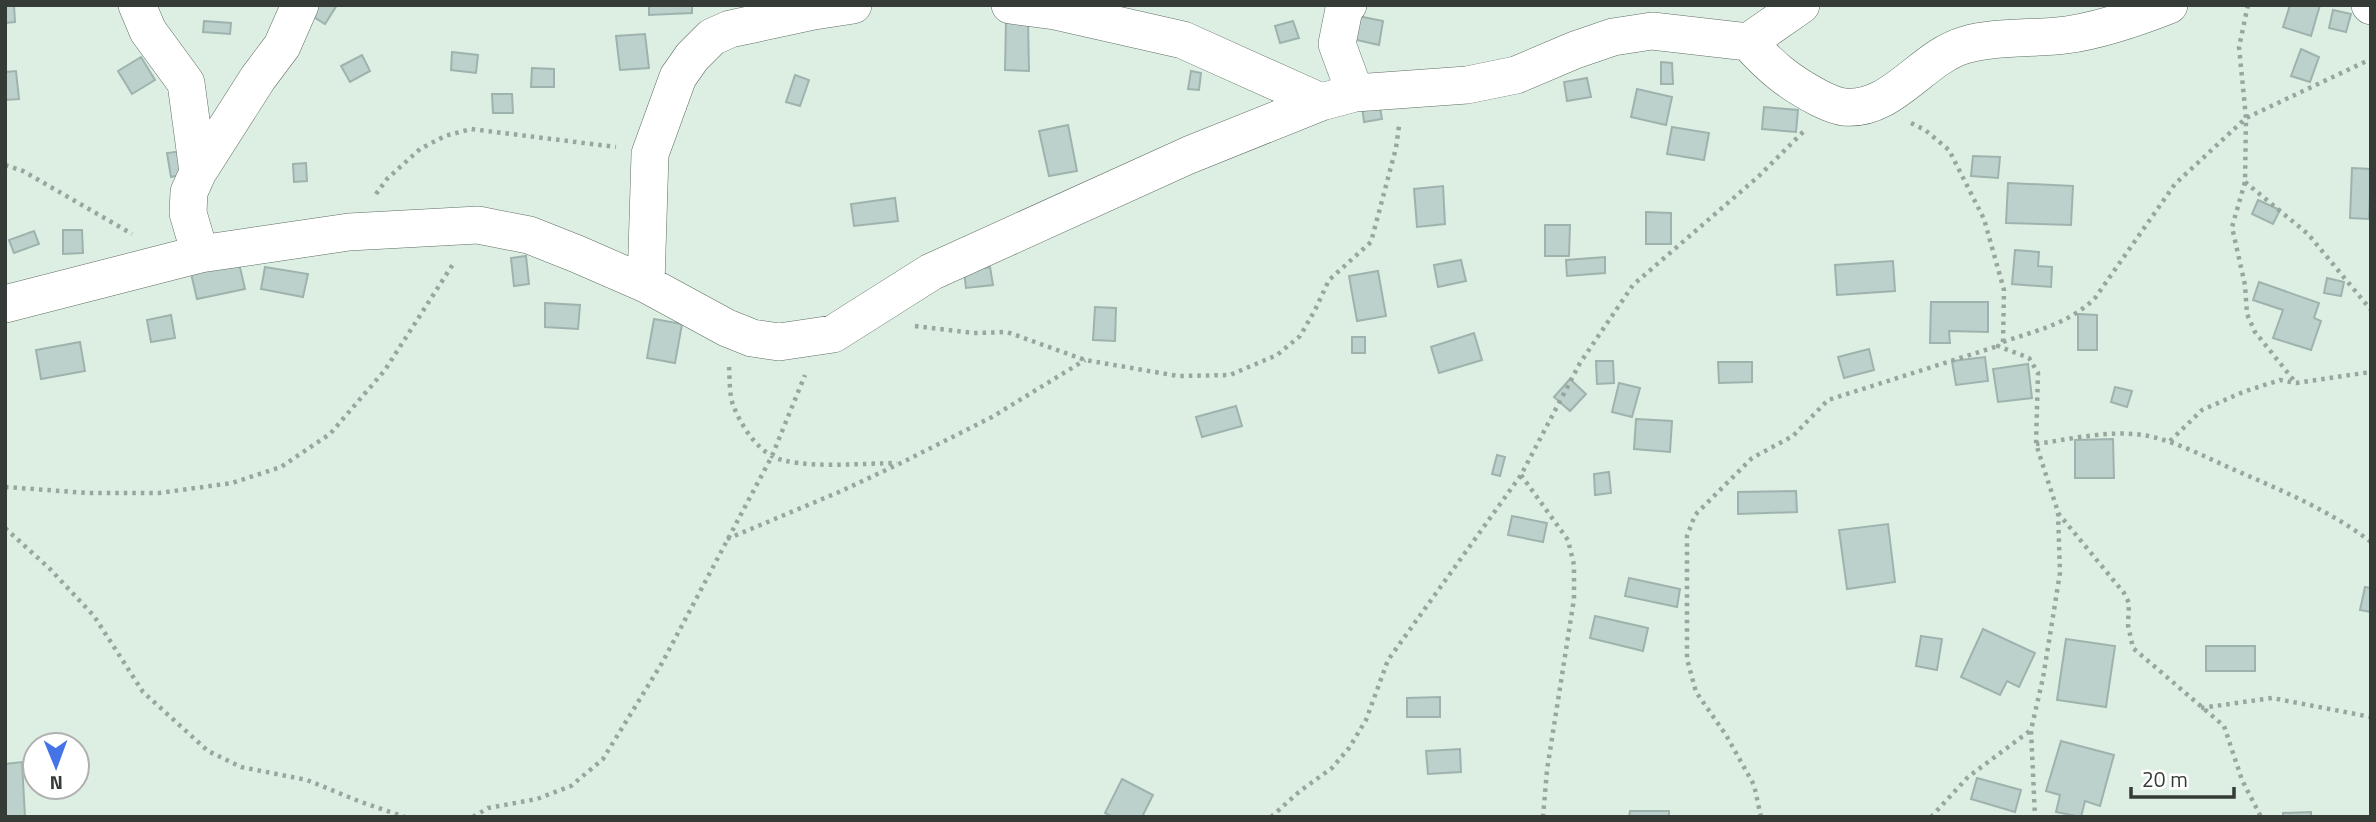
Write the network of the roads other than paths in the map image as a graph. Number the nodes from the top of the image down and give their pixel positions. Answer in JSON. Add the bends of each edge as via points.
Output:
{"nodes":[{"id":1,"x":137,"y":5,"type":"edge"},
{"id":2,"x":300,"y":5,"type":"edge"},
{"id":3,"x":853,"y":5,"type":"edge"},
{"id":4,"x":1010,"y":5,"type":"edge"},
{"id":5,"x":1348,"y":5,"type":"edge"},
{"id":6,"x":1801,"y":5,"type":"edge"},
{"id":7,"x":2169,"y":5,"type":"edge"},
{"id":8,"x":1748,"y":42,"type":"junction"},
{"id":9,"x":1338,"y":98,"type":"junction"},
{"id":10,"x":198,"y":172,"type":"junction"},
{"id":11,"x":185,"y":257,"type":"junction"},
{"id":12,"x":646,"y":284,"type":"junction"},
{"id":13,"x":5,"y":304,"type":"edge"}],
"edges":[{"from":1,"to":10,"type":"street","via":[[148,32],[186,83]]},
{"from":2,"to":10,"type":"street","via":[[282,46]]},
{"from":3,"to":12,"type":"street","via":[[730,29],[712,37],[692,57],[678,77],[650,154]]},
{"from":4,"to":9,"type":"street","via":[[1183,40]]},
{"from":5,"to":9,"type":"street","via":[[1337,44]]},
{"from":6,"to":8,"type":"street"},
{"from":7,"to":8,"type":"street","via":[[2103,28],[1965,45],[1940,56],[1873,103],[1843,107],[1774,71]]},
{"from":8,"to":9,"type":"street","via":[[1652,31],[1613,37],[1516,75],[1468,85]]},
{"from":9,"to":12,"type":"street","via":[[1189,155],[931,272],[848,325],[779,342],[752,338]]},
{"from":10,"to":11,"type":"street","via":[[189,192]]},
{"from":11,"to":12,"type":"street","via":[[349,232],[478,225],[529,235]]},
{"from":11,"to":13,"type":"street"}]}
